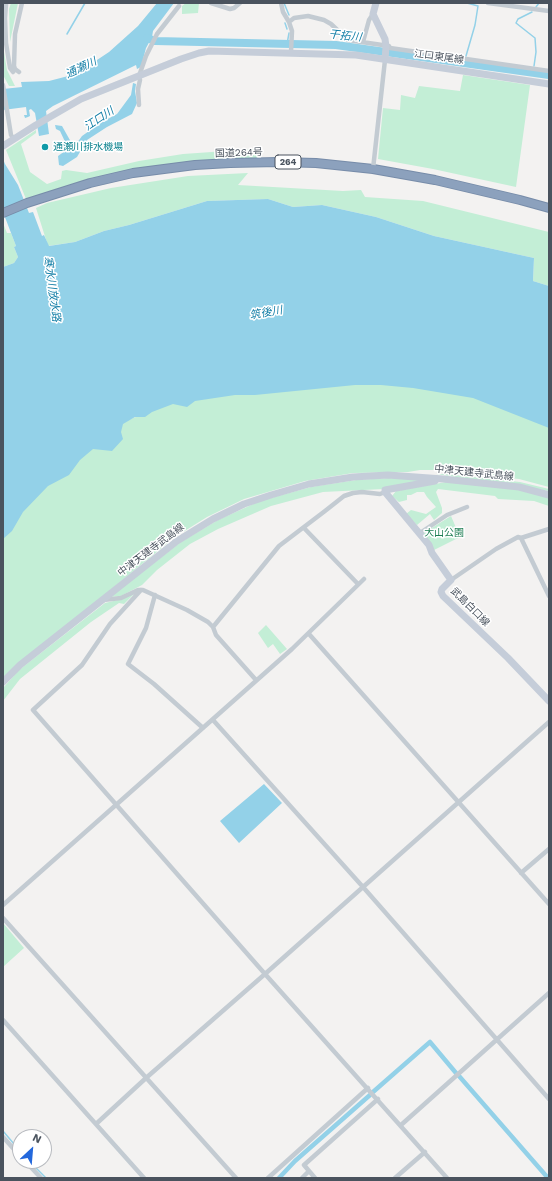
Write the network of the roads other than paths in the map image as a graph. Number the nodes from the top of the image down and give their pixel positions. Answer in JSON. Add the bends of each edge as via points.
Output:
{"nodes":[{"id":1,"x":6,"y":3,"type":"edge"},
{"id":2,"x":22,"y":3,"type":"edge"},
{"id":3,"x":211,"y":3,"type":"edge"},
{"id":4,"x":240,"y":3,"type":"edge"},
{"id":5,"x":281,"y":3,"type":"edge"},
{"id":6,"x":376,"y":3,"type":"edge"},
{"id":7,"x":488,"y":3,"type":"edge"},
{"id":8,"x":179,"y":6,"type":"dead end"},
{"id":9,"x":3,"y":11,"type":"edge"},
{"id":10,"x":549,"y":11,"type":"edge"},
{"id":11,"x":374,"y":14,"type":"junction"},
{"id":12,"x":289,"y":22,"type":"junction"},
{"id":13,"x":363,"y":42,"type":"junction"},
{"id":14,"x":386,"y":46,"type":"junction"},
{"id":15,"x":292,"y":50,"type":"junction"},
{"id":16,"x":385,"y":58,"type":"junction"},
{"id":17,"x":549,"y":71,"type":"edge"},
{"id":18,"x":136,"y":77,"type":"junction"},
{"id":19,"x":549,"y":84,"type":"edge"},
{"id":20,"x":4,"y":86,"type":"edge"},
{"id":21,"x":140,"y":105,"type":"dead end"},
{"id":22,"x":12,"y":140,"type":"junction"},
{"id":23,"x":3,"y":146,"type":"edge"},
{"id":24,"x":372,"y":169,"type":"junction"},
{"id":25,"x":549,"y":208,"type":"edge"},
{"id":26,"x":3,"y":213,"type":"edge"},
{"id":27,"x":443,"y":479,"type":"junction"},
{"id":28,"x":385,"y":492,"type":"junction"},
{"id":29,"x":549,"y":495,"type":"edge"},
{"id":30,"x":467,"y":507,"type":"dead end"},
{"id":31,"x":304,"y":528,"type":"junction"},
{"id":32,"x":549,"y":529,"type":"edge"},
{"id":33,"x":420,"y":534,"type":"junction"},
{"id":34,"x":521,"y":538,"type":"junction"},
{"id":35,"x":364,"y":579,"type":"dead end"},
{"id":36,"x":451,"y":580,"type":"junction"},
{"id":37,"x":358,"y":584,"type":"junction"},
{"id":38,"x":141,"y":590,"type":"junction"},
{"id":39,"x":155,"y":595,"type":"junction"},
{"id":40,"x":549,"y":596,"type":"edge"},
{"id":41,"x":102,"y":600,"type":"junction"},
{"id":42,"x":213,"y":627,"type":"junction"},
{"id":43,"x":309,"y":634,"type":"junction"},
{"id":44,"x":256,"y":680,"type":"junction"},
{"id":45,"x":3,"y":682,"type":"edge"},
{"id":46,"x":549,"y":701,"type":"edge"},
{"id":47,"x":213,"y":720,"type":"junction"},
{"id":48,"x":549,"y":722,"type":"edge"},
{"id":49,"x":203,"y":728,"type":"junction"},
{"id":50,"x":458,"y":802,"type":"junction"},
{"id":51,"x":116,"y":805,"type":"junction"},
{"id":52,"x":549,"y":849,"type":"edge"},
{"id":53,"x":521,"y":873,"type":"junction"},
{"id":54,"x":363,"y":887,"type":"junction"},
{"id":55,"x":549,"y":904,"type":"edge"},
{"id":56,"x":3,"y":905,"type":"edge"},
{"id":57,"x":3,"y":918,"type":"edge"},
{"id":58,"x":265,"y":974,"type":"junction"},
{"id":59,"x":549,"y":993,"type":"edge"},
{"id":60,"x":3,"y":1020,"type":"edge"},
{"id":61,"x":497,"y":1040,"type":"junction"},
{"id":62,"x":146,"y":1078,"type":"junction"},
{"id":63,"x":368,"y":1088,"type":"junction"},
{"id":64,"x":378,"y":1099,"type":"junction"},
{"id":65,"x":549,"y":1099,"type":"edge"},
{"id":66,"x":96,"y":1124,"type":"junction"},
{"id":67,"x":401,"y":1125,"type":"junction"},
{"id":68,"x":3,"y":1136,"type":"edge"},
{"id":69,"x":12,"y":1147,"type":"edge"},
{"id":70,"x":425,"y":1152,"type":"junction"},
{"id":71,"x":309,"y":1172,"type":"junction"},
{"id":72,"x":144,"y":1178,"type":"edge"},
{"id":73,"x":236,"y":1178,"type":"edge"},
{"id":74,"x":268,"y":1178,"type":"edge"},
{"id":75,"x":302,"y":1178,"type":"edge"},
{"id":76,"x":315,"y":1178,"type":"edge"},
{"id":77,"x":395,"y":1178,"type":"edge"},
{"id":78,"x":448,"y":1178,"type":"edge"}],
"edges":[{"from":1,"to":2,"type":"street","via":[[6,43],[13,72],[17,70],[15,34]]},
{"from":1,"to":9,"type":"street"},
{"from":3,"to":4,"type":"street","via":[[230,9]]},
{"from":5,"to":12,"type":"street"},
{"from":6,"to":11,"type":"main road"},
{"from":7,"to":10,"type":"street"},
{"from":8,"to":18,"type":"street","via":[[153,41]]},
{"from":11,"to":13,"type":"street","via":[[369,20]]},
{"from":11,"to":14,"type":"main road"},
{"from":12,"to":13,"type":"street","via":[[294,18],[308,16],[324,20],[348,40]]},
{"from":12,"to":15,"type":"street","via":[[292,31]]},
{"from":13,"to":14,"type":"street"},
{"from":14,"to":16,"type":"main road"},
{"from":14,"to":17,"type":"street"},
{"from":15,"to":16,"type":"main road","name":"江口東尾線"},
{"from":15,"to":18,"type":"main road","name":"江口東尾線","via":[[209,51]]},
{"from":16,"to":19,"type":"main road","name":"江口東尾線"},
{"from":16,"to":24,"type":"street"},
{"from":18,"to":21,"type":"street"},
{"from":18,"to":22,"type":"main road","name":"江口東尾線","via":[[81,99]]},
{"from":20,"to":22,"type":"street"},
{"from":22,"to":23,"type":"main road","name":"江口東尾線"},
{"from":24,"to":25,"type":"highway","name":"国道264号","number":"264","via":[[435,180]]},
{"from":24,"to":26,"type":"highway","name":"国道264号","number":"264","via":[[278,162],[195,165],[133,173],[90,183]]},
{"from":27,"to":28,"type":"main road"},
{"from":27,"to":29,"type":"main road","name":"中津天建寺武島線","via":[[519,487]]},
{"from":27,"to":41,"type":"main road","name":"中津天建寺武島線","via":[[388,475],[354,477],[309,484],[244,504],[212,519],[177,541]]},
{"from":28,"to":31,"type":"street","via":[[357,492],[344,496]]},
{"from":28,"to":33,"type":"main road","name":"武島白口線"},
{"from":30,"to":33,"type":"street","via":[[447,515]]},
{"from":31,"to":37,"type":"street"},
{"from":31,"to":42,"type":"street","via":[[279,546]]},
{"from":32,"to":34,"type":"street"},
{"from":33,"to":36,"type":"main road","name":"武島白口線"},
{"from":34,"to":36,"type":"street","via":[[518,537],[496,549]]},
{"from":34,"to":40,"type":"street"},
{"from":35,"to":37,"type":"street"},
{"from":36,"to":46,"type":"main road","name":"武島白口線","via":[[442,589],[443,596]]},
{"from":37,"to":43,"type":"street"},
{"from":38,"to":39,"type":"street"},
{"from":38,"to":41,"type":"street","via":[[121,598]]},
{"from":38,"to":51,"type":"street","via":[[110,624],[82,665],[33,710]]},
{"from":39,"to":42,"type":"street","via":[[187,610]]},
{"from":39,"to":49,"type":"street","via":[[146,628],[128,664]]},
{"from":41,"to":45,"type":"main road","name":"中津天建寺武島線","via":[[20,665]]},
{"from":42,"to":44,"type":"street","via":[[216,635]]},
{"from":43,"to":44,"type":"street"},
{"from":43,"to":50,"type":"street"},
{"from":44,"to":47,"type":"street"},
{"from":47,"to":49,"type":"street"},
{"from":47,"to":54,"type":"street"},
{"from":48,"to":50,"type":"street"},
{"from":49,"to":51,"type":"street"},
{"from":50,"to":53,"type":"street"},
{"from":50,"to":54,"type":"street"},
{"from":51,"to":56,"type":"street"},
{"from":51,"to":58,"type":"street"},
{"from":52,"to":53,"type":"street"},
{"from":53,"to":55,"type":"street"},
{"from":54,"to":58,"type":"street"},
{"from":54,"to":61,"type":"street"},
{"from":57,"to":62,"type":"street"},
{"from":58,"to":62,"type":"street"},
{"from":58,"to":63,"type":"street"},
{"from":59,"to":61,"type":"street"},
{"from":60,"to":66,"type":"street"},
{"from":61,"to":65,"type":"street"},
{"from":61,"to":67,"type":"street"},
{"from":62,"to":66,"type":"street"},
{"from":62,"to":73,"type":"street"},
{"from":63,"to":64,"type":"street"},
{"from":63,"to":74,"type":"street"},
{"from":64,"to":67,"type":"street"},
{"from":64,"to":71,"type":"street","via":[[304,1166]]},
{"from":66,"to":72,"type":"street"},
{"from":67,"to":70,"type":"street"},
{"from":68,"to":69,"type":"street"},
{"from":70,"to":77,"type":"street"},
{"from":70,"to":78,"type":"street"},
{"from":71,"to":75,"type":"street"},
{"from":71,"to":76,"type":"street"}]}
